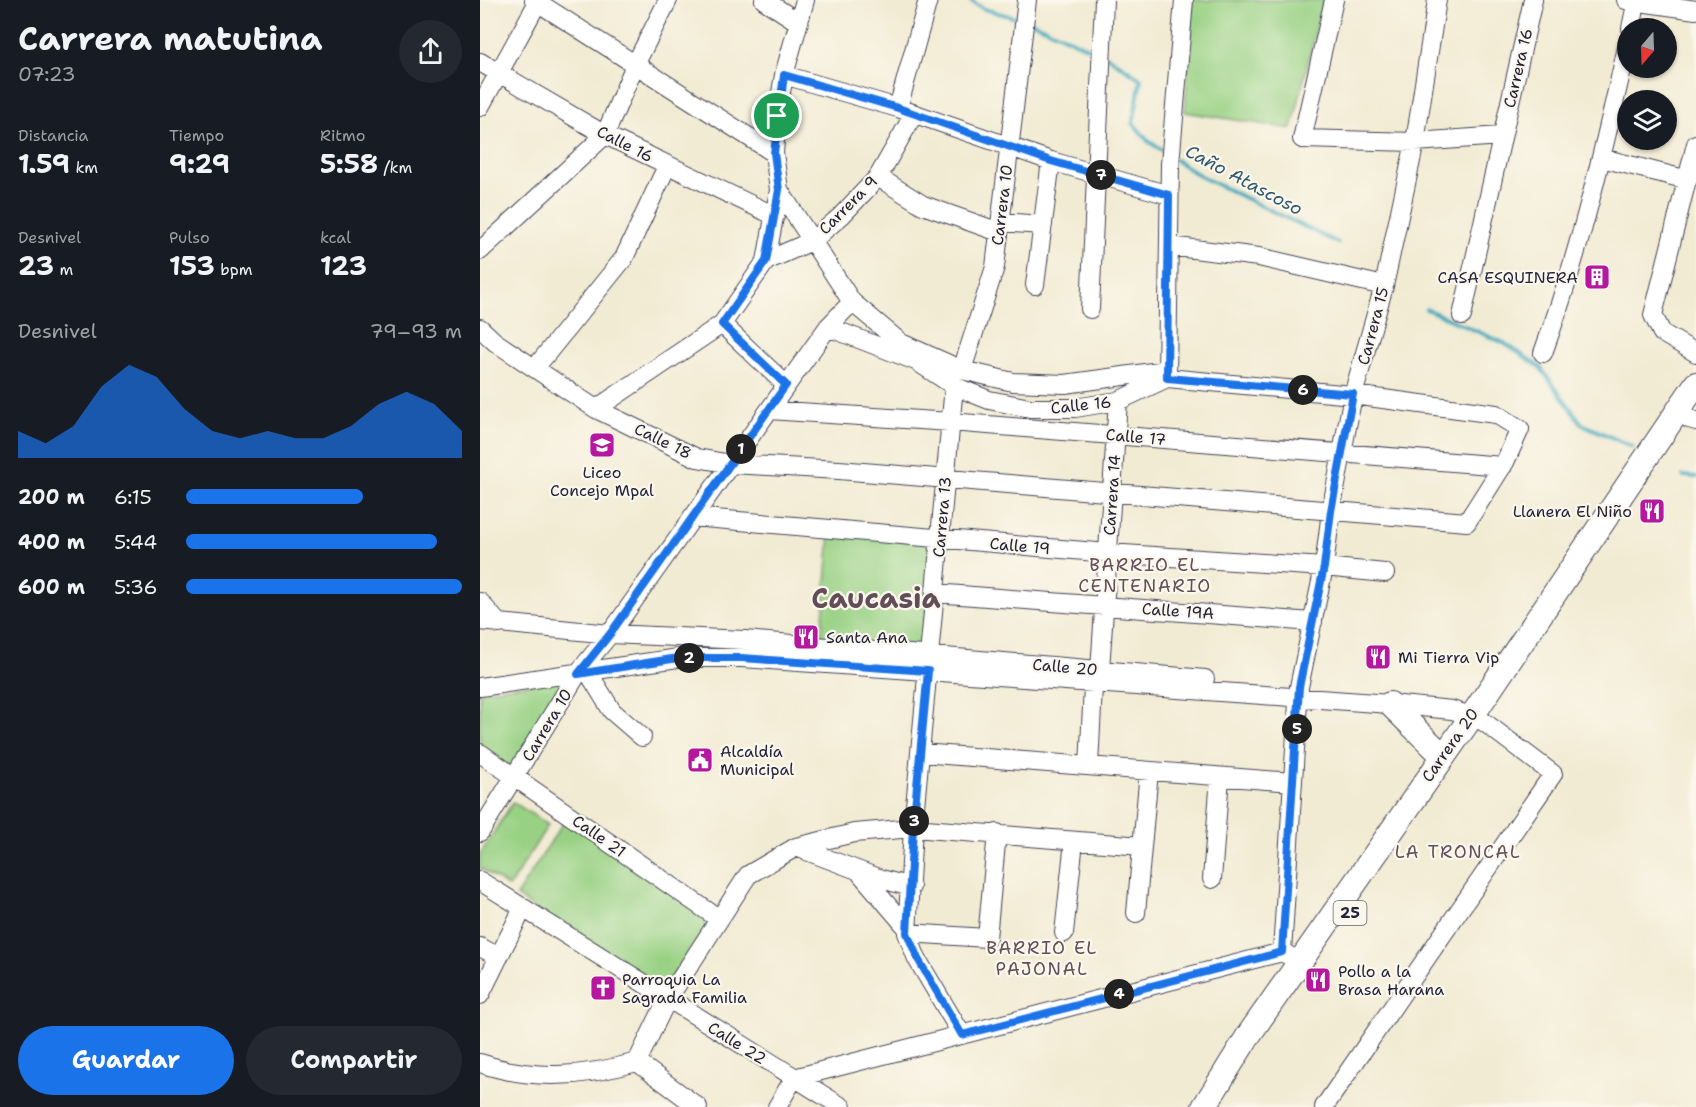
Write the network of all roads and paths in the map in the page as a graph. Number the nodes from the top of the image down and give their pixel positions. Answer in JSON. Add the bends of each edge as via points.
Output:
{"nodes":[{"id":1,"x":669,"y":0,"type":"edge"},
{"id":2,"x":764,"y":0,"type":"edge"},
{"id":3,"x":805,"y":0,"type":"edge"},
{"id":4,"x":928,"y":0,"type":"edge"},
{"id":5,"x":1104,"y":0,"type":"edge"},
{"id":6,"x":1184,"y":0,"type":"edge"},
{"id":7,"x":1334,"y":0,"type":"edge"},
{"id":8,"x":1437,"y":0,"type":"edge"},
{"id":9,"x":1533,"y":0,"type":"edge"},
{"id":10,"x":1633,"y":0,"type":"edge"},
{"id":11,"x":537,"y":1,"type":"edge"},
{"id":12,"x":1696,"y":10,"type":"edge"},
{"id":13,"x":1025,"y":14,"type":"edge"},
{"id":14,"x":1632,"y":18,"type":"edge"},
{"id":15,"x":798,"y":22,"type":"junction"},
{"id":16,"x":480,"y":62,"type":"edge"},
{"id":17,"x":635,"y":64,"type":"junction"},
{"id":18,"x":498,"y":74,"type":"junction"},
{"id":19,"x":784,"y":75,"type":"junction"},
{"id":20,"x":1620,"y":78,"type":"edge"},
{"id":21,"x":480,"y":107,"type":"edge"},
{"id":22,"x":906,"y":111,"type":"junction"},
{"id":23,"x":605,"y":135,"type":"junction"},
{"id":24,"x":1502,"y":136,"type":"junction"},
{"id":25,"x":1415,"y":142,"type":"junction"},
{"id":26,"x":1696,"y":144,"type":"edge"},
{"id":27,"x":1010,"y":147,"type":"junction"},
{"id":28,"x":774,"y":153,"type":"junction"},
{"id":29,"x":1602,"y":158,"type":"junction"},
{"id":30,"x":1051,"y":161,"type":"junction"},
{"id":31,"x":668,"y":166,"type":"junction"},
{"id":32,"x":1096,"y":173,"type":"junction"},
{"id":33,"x":878,"y":177,"type":"junction"},
{"id":34,"x":1688,"y":180,"type":"junction"},
{"id":35,"x":779,"y":190,"type":"junction"},
{"id":36,"x":1169,"y":195,"type":"junction"},
{"id":37,"x":775,"y":216,"type":"junction"},
{"id":38,"x":1043,"y":225,"type":"junction"},
{"id":39,"x":1000,"y":227,"type":"junction"},
{"id":40,"x":812,"y":241,"type":"junction"},
{"id":41,"x":1169,"y":246,"type":"junction"},
{"id":42,"x":480,"y":251,"type":"edge"},
{"id":43,"x":766,"y":261,"type":"junction"},
{"id":44,"x":1035,"y":285,"type":"dead end"},
{"id":45,"x":1384,"y":286,"type":"junction"},
{"id":46,"x":852,"y":302,"type":"junction"},
{"id":47,"x":1090,"y":309,"type":"dead end"},
{"id":48,"x":1462,"y":316,"type":"dead end"},
{"id":49,"x":722,"y":324,"type":"junction"},
{"id":50,"x":828,"y":327,"type":"junction"},
{"id":51,"x":480,"y":328,"type":"edge"},
{"id":52,"x":1543,"y":353,"type":"dead end"},
{"id":53,"x":1696,"y":353,"type":"edge"},
{"id":54,"x":534,"y":368,"type":"junction"},
{"id":55,"x":1167,"y":374,"type":"junction"},
{"id":56,"x":958,"y":378,"type":"junction"},
{"id":57,"x":1696,"y":384,"type":"edge"},
{"id":58,"x":786,"y":385,"type":"junction"},
{"id":59,"x":1353,"y":394,"type":"junction"},
{"id":60,"x":1118,"y":401,"type":"junction"},
{"id":61,"x":597,"y":409,"type":"junction"},
{"id":62,"x":769,"y":410,"type":"junction"},
{"id":63,"x":1694,"y":416,"type":"edge"},
{"id":64,"x":950,"y":422,"type":"junction"},
{"id":65,"x":1116,"y":435,"type":"junction"},
{"id":66,"x":1341,"y":454,"type":"junction"},
{"id":67,"x":731,"y":464,"type":"junction"},
{"id":68,"x":1503,"y":466,"type":"junction"},
{"id":69,"x":945,"y":480,"type":"junction"},
{"id":70,"x":1112,"y":494,"type":"junction"},
{"id":71,"x":1331,"y":511,"type":"junction"},
{"id":72,"x":692,"y":517,"type":"junction"},
{"id":73,"x":940,"y":538,"type":"junction"},
{"id":74,"x":1108,"y":554,"type":"junction"},
{"id":75,"x":1324,"y":567,"type":"junction"},
{"id":76,"x":1385,"y":573,"type":"dead end"},
{"id":77,"x":935,"y":593,"type":"junction"},
{"id":78,"x":480,"y":602,"type":"edge"},
{"id":79,"x":1104,"y":606,"type":"junction"},
{"id":80,"x":480,"y":621,"type":"edge"},
{"id":81,"x":1313,"y":622,"type":"junction"},
{"id":82,"x":499,"y":624,"type":"junction"},
{"id":83,"x":610,"y":634,"type":"junction"},
{"id":84,"x":929,"y":663,"type":"junction"},
{"id":85,"x":583,"y":673,"type":"junction"},
{"id":86,"x":1097,"y":677,"type":"junction"},
{"id":87,"x":480,"y":687,"type":"edge"},
{"id":88,"x":1299,"y":692,"type":"junction"},
{"id":89,"x":1390,"y":704,"type":"junction"},
{"id":90,"x":1482,"y":712,"type":"junction"},
{"id":91,"x":642,"y":737,"type":"dead end"},
{"id":92,"x":480,"y":753,"type":"edge"},
{"id":93,"x":921,"y":753,"type":"junction"},
{"id":94,"x":1443,"y":756,"type":"junction"},
{"id":95,"x":1089,"y":766,"type":"junction"},
{"id":96,"x":1149,"y":771,"type":"junction"},
{"id":97,"x":1220,"y":777,"type":"junction"},
{"id":98,"x":514,"y":778,"type":"junction"},
{"id":99,"x":1293,"y":782,"type":"junction"},
{"id":100,"x":913,"y":828,"type":"junction"},
{"id":101,"x":480,"y":832,"type":"edge"},
{"id":102,"x":997,"y":833,"type":"junction"},
{"id":103,"x":1074,"y":841,"type":"junction"},
{"id":104,"x":1142,"y":846,"type":"junction"},
{"id":105,"x":796,"y":847,"type":"junction"},
{"id":106,"x":858,"y":870,"type":"junction"},
{"id":107,"x":1212,"y":879,"type":"dead end"},
{"id":108,"x":480,"y":881,"type":"edge"},
{"id":109,"x":911,"y":887,"type":"junction"},
{"id":110,"x":522,"y":910,"type":"junction"},
{"id":111,"x":1136,"y":913,"type":"dead end"},
{"id":112,"x":719,"y":919,"type":"junction"},
{"id":113,"x":908,"y":931,"type":"junction"},
{"id":114,"x":1064,"y":933,"type":"dead end"},
{"id":115,"x":480,"y":947,"type":"edge"},
{"id":116,"x":499,"y":957,"type":"junction"},
{"id":117,"x":1290,"y":957,"type":"junction"},
{"id":118,"x":480,"y":995,"type":"edge"},
{"id":119,"x":667,"y":1000,"type":"junction"},
{"id":120,"x":962,"y":1035,"type":"junction"},
{"id":121,"x":637,"y":1062,"type":"junction"},
{"id":122,"x":480,"y":1063,"type":"edge"},
{"id":123,"x":794,"y":1078,"type":"junction"},
{"id":124,"x":698,"y":1107,"type":"edge"},
{"id":125,"x":777,"y":1107,"type":"edge"},
{"id":126,"x":842,"y":1107,"type":"edge"},
{"id":127,"x":1204,"y":1107,"type":"edge"},
{"id":128,"x":1221,"y":1107,"type":"edge"},
{"id":129,"x":1323,"y":1107,"type":"edge"}],
"edges":[{"from":1,"to":17,"type":"street"},
{"from":2,"to":15,"type":"street"},
{"from":3,"to":15,"type":"street"},
{"from":4,"to":22,"type":"street","name":"Carrera 9"},
{"from":5,"to":32,"type":"street"},
{"from":6,"to":36,"type":"street"},
{"from":7,"to":25,"type":"street","via":[[1302,139]]},
{"from":8,"to":25,"type":"street","name":"Carrera 15"},
{"from":9,"to":24,"type":"street","name":"Carrera 16"},
{"from":10,"to":12,"type":"street"},
{"from":10,"to":14,"type":"street"},
{"from":11,"to":17,"type":"street"},
{"from":11,"to":18,"type":"street"},
{"from":13,"to":27,"type":"street","name":"Carrera 10"},
{"from":15,"to":19,"type":"street"},
{"from":16,"to":18,"type":"street","name":"Calle 16"},
{"from":17,"to":23,"type":"street"},
{"from":17,"to":28,"type":"street"},
{"from":18,"to":21,"type":"street"},
{"from":18,"to":23,"type":"street","name":"Calle 16"},
{"from":19,"to":22,"type":"street"},
{"from":19,"to":28,"type":"street"},
{"from":20,"to":29,"type":"street"},
{"from":22,"to":27,"type":"street"},
{"from":22,"to":33,"type":"street","name":"Carrera 9"},
{"from":23,"to":31,"type":"street","name":"Calle 16"},
{"from":23,"to":42,"type":"street"},
{"from":24,"to":25,"type":"street"},
{"from":24,"to":48,"type":"street","name":"Carrera 16"},
{"from":25,"to":45,"type":"street","name":"Carrera 15"},
{"from":26,"to":34,"type":"street"},
{"from":27,"to":30,"type":"street"},
{"from":27,"to":39,"type":"street","name":"Carrera 10"},
{"from":28,"to":35,"type":"street"},
{"from":29,"to":34,"type":"street"},
{"from":29,"to":52,"type":"street","via":[[1569,282]]},
{"from":30,"to":32,"type":"street"},
{"from":30,"to":38,"type":"street"},
{"from":31,"to":37,"type":"street","name":"Calle 16"},
{"from":31,"to":54,"type":"street","via":[[624,258]]},
{"from":32,"to":36,"type":"street"},
{"from":32,"to":47,"type":"street"},
{"from":33,"to":39,"type":"street","via":[[923,205]]},
{"from":33,"to":40,"type":"street","name":"Carrera 9"},
{"from":34,"to":53,"type":"street","via":[[1653,315],[1662,333]]},
{"from":35,"to":37,"type":"street"},
{"from":35,"to":40,"type":"street","name":"Calle 16"},
{"from":36,"to":41,"type":"street"},
{"from":37,"to":43,"type":"street"},
{"from":38,"to":39,"type":"street"},
{"from":38,"to":44,"type":"street"},
{"from":39,"to":56,"type":"street","name":"Carrera 10","via":[[995,267]]},
{"from":40,"to":43,"type":"street","name":"Carrera 9"},
{"from":40,"to":46,"type":"street","name":"Calle 16"},
{"from":41,"to":45,"type":"street","via":[[1259,257]]},
{"from":41,"to":55,"type":"street"},
{"from":43,"to":49,"type":"street"},
{"from":45,"to":59,"type":"street","name":"Carrera 15"},
{"from":46,"to":50,"type":"street","name":"Carrera 10"},
{"from":46,"to":56,"type":"street","name":"Calle 16","via":[[901,343]]},
{"from":49,"to":58,"type":"street"},
{"from":49,"to":61,"type":"street"},
{"from":50,"to":56,"type":"street","name":"Calle 16"},
{"from":50,"to":58,"type":"street","name":"Carrera 10"},
{"from":51,"to":54,"type":"street","name":"Calle 18"},
{"from":54,"to":61,"type":"street","name":"Calle 18"},
{"from":55,"to":56,"type":"street","name":"Calle 16","via":[[1065,384]]},
{"from":55,"to":59,"type":"street","name":"Calle 16"},
{"from":55,"to":60,"type":"street","name":"Calle 16"},
{"from":56,"to":60,"type":"street","name":"Calle 16","via":[[990,400],[1030,408],[1075,408]]},
{"from":56,"to":64,"type":"street","name":"Carrera 13"},
{"from":57,"to":90,"type":"main road","name":"Carrera 20","number":"25"},
{"from":58,"to":62,"type":"street","name":"Carrera 10"},
{"from":59,"to":66,"type":"street","name":"Carrera 15"},
{"from":59,"to":68,"type":"street","name":"Calle 16","via":[[1496,414],[1520,429]]},
{"from":60,"to":65,"type":"street","name":"Carrera 14"},
{"from":61,"to":67,"type":"street","name":"Calle 18","via":[[697,458]]},
{"from":62,"to":64,"type":"street","name":"Calle 17"},
{"from":62,"to":67,"type":"street","name":"Carrera 10"},
{"from":63,"to":90,"type":"main road","name":"Carrera 20","number":"25"},
{"from":64,"to":65,"type":"street","name":"Calle 17"},
{"from":64,"to":69,"type":"street","name":"Carrera 13"},
{"from":65,"to":66,"type":"street","name":"Calle 17"},
{"from":65,"to":70,"type":"street","name":"Carrera 14"},
{"from":66,"to":68,"type":"street","name":"Calle 17"},
{"from":66,"to":71,"type":"street","name":"Carrera 15"},
{"from":67,"to":69,"type":"street","name":"Calle 18"},
{"from":67,"to":72,"type":"street","name":"Carrera 10"},
{"from":68,"to":71,"type":"street","name":"Calle 18","via":[[1467,522]]},
{"from":69,"to":70,"type":"street","name":"Calle 18"},
{"from":69,"to":73,"type":"street","name":"Carrera 13"},
{"from":70,"to":71,"type":"street","name":"Calle 18"},
{"from":70,"to":74,"type":"street","name":"Carrera 14"},
{"from":71,"to":75,"type":"street","name":"Carrera 15"},
{"from":72,"to":73,"type":"street","name":"Calle 19"},
{"from":72,"to":83,"type":"street","name":"Carrera 10"},
{"from":73,"to":74,"type":"street","name":"Calle 19"},
{"from":73,"to":77,"type":"street","name":"Carrera 13"},
{"from":74,"to":75,"type":"street","name":"Calle 19"},
{"from":74,"to":79,"type":"street","name":"Carrera 14"},
{"from":75,"to":76,"type":"street","name":"Calle 19"},
{"from":75,"to":81,"type":"street","name":"Carrera 15"},
{"from":77,"to":79,"type":"street","name":"Calle 19A"},
{"from":77,"to":84,"type":"street","name":"Carrera 13"},
{"from":78,"to":82,"type":"street"},
{"from":79,"to":81,"type":"street","name":"Calle 19A"},
{"from":79,"to":86,"type":"street","name":"Carrera 14"},
{"from":80,"to":82,"type":"street","name":"Calle 20"},
{"from":81,"to":88,"type":"street","name":"Carrera 15"},
{"from":82,"to":83,"type":"street","name":"Calle 20"},
{"from":83,"to":84,"type":"street","name":"Calle 20"},
{"from":83,"to":85,"type":"street","name":"Carrera 10"},
{"from":84,"to":85,"type":"street","name":"Calle 20","via":[[678,658]]},
{"from":84,"to":86,"type":"street","name":"Calle 20"},
{"from":84,"to":93,"type":"street","name":"Carrera 13"},
{"from":85,"to":87,"type":"street","name":"Calle 20"},
{"from":85,"to":91,"type":"street","via":[[612,711]]},
{"from":85,"to":98,"type":"street","name":"Carrera 10"},
{"from":86,"to":88,"type":"street","name":"Calle 20"},
{"from":86,"to":95,"type":"street","name":"Carrera 14"},
{"from":88,"to":89,"type":"street","name":"Calle 20"},
{"from":88,"to":90,"type":"street","name":"Calle 20"},
{"from":88,"to":99,"type":"street","name":"Carrera 15"},
{"from":89,"to":90,"type":"street","name":"Calle 20"},
{"from":89,"to":94,"type":"main road"},
{"from":90,"to":94,"type":"main road","name":"Carrera 20","number":"25"},
{"from":90,"to":128,"type":"main road","name":"Carrera 20","number":"25"},
{"from":90,"to":129,"type":"street","via":[[1553,774]]},
{"from":92,"to":98,"type":"street","name":"Calle 21"},
{"from":93,"to":95,"type":"street"},
{"from":93,"to":100,"type":"street","name":"Carrera 13"},
{"from":94,"to":117,"type":"main road","name":"Carrera 20","number":"25"},
{"from":95,"to":96,"type":"street"},
{"from":96,"to":97,"type":"street"},
{"from":96,"to":104,"type":"street"},
{"from":97,"to":99,"type":"street"},
{"from":97,"to":107,"type":"street"},
{"from":98,"to":101,"type":"street","name":"Carrera 10"},
{"from":98,"to":112,"type":"street","name":"Calle 21"},
{"from":99,"to":117,"type":"street"},
{"from":100,"to":102,"type":"street"},
{"from":100,"to":105,"type":"street","via":[[854,833]]},
{"from":100,"to":109,"type":"street","name":"Carrera 13"},
{"from":102,"to":103,"type":"street"},
{"from":102,"to":113,"type":"street","via":[[987,938]]},
{"from":103,"to":104,"type":"street"},
{"from":103,"to":114,"type":"street"},
{"from":104,"to":111,"type":"street"},
{"from":105,"to":106,"type":"street"},
{"from":105,"to":112,"type":"street","via":[[748,875]]},
{"from":106,"to":109,"type":"street"},
{"from":106,"to":113,"type":"street"},
{"from":108,"to":110,"type":"street","name":"Calle 22"},
{"from":109,"to":113,"type":"street","name":"Carrera 13"},
{"from":110,"to":116,"type":"street"},
{"from":110,"to":119,"type":"street","name":"Calle 22"},
{"from":112,"to":119,"type":"street"},
{"from":113,"to":120,"type":"street","via":[[918,959]]},
{"from":115,"to":116,"type":"street"},
{"from":116,"to":118,"type":"street"},
{"from":117,"to":120,"type":"street"},
{"from":117,"to":127,"type":"main road","name":"Carrera 20","number":"25"},
{"from":119,"to":121,"type":"street"},
{"from":119,"to":123,"type":"street","name":"Calle 22"},
{"from":120,"to":123,"type":"street"},
{"from":121,"to":122,"type":"street","via":[[602,1072],[564,1076],[515,1072]]},
{"from":121,"to":124,"type":"street"},
{"from":123,"to":125,"type":"street"},
{"from":123,"to":126,"type":"street","name":"Calle 22"}]}
